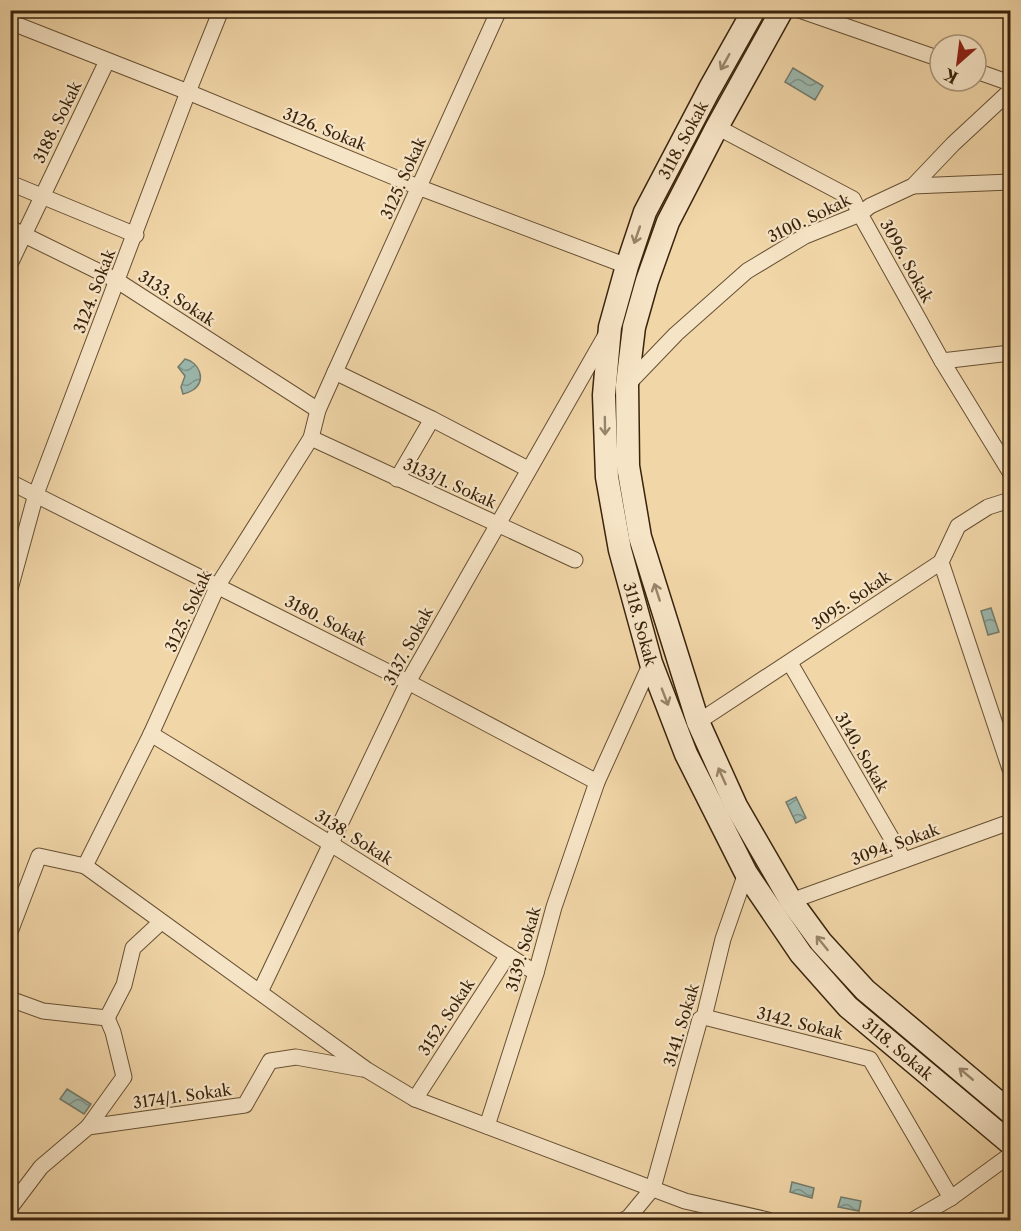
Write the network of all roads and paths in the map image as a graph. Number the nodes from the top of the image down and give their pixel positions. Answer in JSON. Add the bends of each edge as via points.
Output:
{"nodes":[{"id":1,"x":221,"y":10,"type":"edge"},
{"id":2,"x":754,"y":10,"type":"edge"},
{"id":3,"x":782,"y":10,"type":"edge"},
{"id":4,"x":799,"y":10,"type":"edge"},
{"id":5,"x":495,"y":12,"type":"edge"},
{"id":6,"x":10,"y":22,"type":"edge"},
{"id":7,"x":928,"y":55,"type":"edge"},
{"id":8,"x":107,"y":61,"type":"junction"},
{"id":9,"x":988,"y":75,"type":"edge"},
{"id":10,"x":1011,"y":83,"type":"edge"},
{"id":11,"x":1011,"y":91,"type":"edge"},
{"id":12,"x":188,"y":92,"type":"junction"},
{"id":13,"x":717,"y":127,"type":"junction"},
{"id":14,"x":1011,"y":182,"type":"edge"},
{"id":15,"x":10,"y":183,"type":"edge"},
{"id":16,"x":913,"y":186,"type":"junction"},
{"id":17,"x":418,"y":187,"type":"junction"},
{"id":18,"x":41,"y":197,"type":"junction"},
{"id":19,"x":860,"y":214,"type":"junction"},
{"id":20,"x":17,"y":231,"type":"edge"},
{"id":21,"x":136,"y":235,"type":"junction"},
{"id":22,"x":10,"y":264,"type":"edge"},
{"id":23,"x":627,"y":266,"type":"junction"},
{"id":24,"x":116,"y":280,"type":"junction"},
{"id":25,"x":610,"y":327,"type":"junction"},
{"id":26,"x":1011,"y":353,"type":"edge"},
{"id":27,"x":942,"y":361,"type":"junction"},
{"id":28,"x":335,"y":372,"type":"junction"},
{"id":29,"x":627,"y":385,"type":"junction"},
{"id":30,"x":318,"y":410,"type":"junction"},
{"id":31,"x":432,"y":418,"type":"junction"},
{"id":32,"x":311,"y":438,"type":"junction"},
{"id":33,"x":528,"y":469,"type":"junction"},
{"id":34,"x":1011,"y":472,"type":"edge"},
{"id":35,"x":397,"y":479,"type":"junction"},
{"id":36,"x":10,"y":482,"type":"edge"},
{"id":37,"x":36,"y":494,"type":"junction"},
{"id":38,"x":1011,"y":500,"type":"edge"},
{"id":39,"x":496,"y":524,"type":"junction"},
{"id":40,"x":575,"y":560,"type":"dead end"},
{"id":41,"x":941,"y":562,"type":"junction"},
{"id":42,"x":218,"y":585,"type":"junction"},
{"id":43,"x":10,"y":589,"type":"edge"},
{"id":44,"x":651,"y":663,"type":"junction"},
{"id":45,"x":790,"y":663,"type":"junction"},
{"id":46,"x":408,"y":681,"type":"junction"},
{"id":47,"x":698,"y":722,"type":"junction"},
{"id":48,"x":151,"y":734,"type":"junction"},
{"id":49,"x":1011,"y":769,"type":"edge"},
{"id":50,"x":597,"y":782,"type":"junction"},
{"id":51,"x":1011,"y":822,"type":"edge"},
{"id":52,"x":331,"y":844,"type":"junction"},
{"id":53,"x":904,"y":860,"type":"junction"},
{"id":54,"x":85,"y":866,"type":"junction"},
{"id":55,"x":746,"y":873,"type":"junction"},
{"id":56,"x":791,"y":901,"type":"junction"},
{"id":57,"x":161,"y":922,"type":"junction"},
{"id":58,"x":10,"y":932,"type":"edge"},
{"id":59,"x":508,"y":955,"type":"junction"},
{"id":60,"x":536,"y":973,"type":"junction"},
{"id":61,"x":260,"y":992,"type":"junction"},
{"id":62,"x":10,"y":999,"type":"edge"},
{"id":63,"x":704,"y":1017,"type":"junction"},
{"id":64,"x":107,"y":1018,"type":"junction"},
{"id":65,"x":368,"y":1070,"type":"junction"},
{"id":66,"x":414,"y":1099,"type":"junction"},
{"id":67,"x":1011,"y":1112,"type":"edge"},
{"id":68,"x":488,"y":1126,"type":"junction"},
{"id":69,"x":88,"y":1127,"type":"junction"},
{"id":70,"x":1011,"y":1143,"type":"edge"},
{"id":71,"x":1011,"y":1155,"type":"edge"},
{"id":72,"x":653,"y":1188,"type":"junction"},
{"id":73,"x":951,"y":1198,"type":"junction"},
{"id":74,"x":10,"y":1208,"type":"edge"},
{"id":75,"x":624,"y":1221,"type":"edge"},
{"id":76,"x":768,"y":1221,"type":"edge"},
{"id":77,"x":913,"y":1221,"type":"edge"}],
"edges":[{"from":1,"to":12,"type":"street","name":"3124. Sokak"},
{"from":2,"to":23,"type":"main road","name":"3118. Sokak","one_way":true,"via":[[645,212]]},
{"from":3,"to":13,"type":"main road","name":"3118. Sokak"},
{"from":4,"to":7,"type":"street"},
{"from":5,"to":17,"type":"street","name":"3125. Sokak"},
{"from":6,"to":8,"type":"street","name":"3126. Sokak"},
{"from":8,"to":12,"type":"street","name":"3126. Sokak"},
{"from":8,"to":18,"type":"street","name":"3188. Sokak"},
{"from":9,"to":10,"type":"street"},
{"from":11,"to":16,"type":"street","name":"3100. Sokak"},
{"from":12,"to":17,"type":"street","name":"3126. Sokak"},
{"from":12,"to":21,"type":"street","name":"3124. Sokak"},
{"from":13,"to":19,"type":"street","name":"3096. Sokak","via":[[853,199]]},
{"from":13,"to":29,"type":"main road","name":"3118. Sokak","via":[[668,222],[647,281],[634,327]]},
{"from":14,"to":16,"type":"street"},
{"from":15,"to":18,"type":"street"},
{"from":16,"to":19,"type":"street","name":"3100. Sokak"},
{"from":17,"to":23,"type":"street","name":"3126. Sokak"},
{"from":17,"to":28,"type":"street","name":"3125. Sokak"},
{"from":18,"to":20,"type":"street","name":"3188. Sokak"},
{"from":18,"to":21,"type":"street"},
{"from":19,"to":27,"type":"street","name":"3096. Sokak"},
{"from":19,"to":29,"type":"street","name":"3100. Sokak","via":[[805,236],[747,271],[676,334]]},
{"from":20,"to":22,"type":"street","name":"3188. Sokak"},
{"from":20,"to":24,"type":"street","name":"3133. Sokak"},
{"from":21,"to":24,"type":"street","name":"3124. Sokak"},
{"from":23,"to":25,"type":"main road","name":"3118. Sokak"},
{"from":24,"to":30,"type":"street","name":"3133. Sokak"},
{"from":24,"to":37,"type":"street","name":"3124. Sokak"},
{"from":25,"to":33,"type":"street","name":"3137. Sokak"},
{"from":25,"to":44,"type":"main road","name":"3118. Sokak","one_way":true,"via":[[604,395],[607,477],[620,550]]},
{"from":26,"to":27,"type":"street"},
{"from":27,"to":34,"type":"street","name":"3096. Sokak"},
{"from":28,"to":30,"type":"street","name":"3125. Sokak"},
{"from":28,"to":31,"type":"street"},
{"from":47,"to":29,"type":"main road","name":"3118. Sokak","one_way":true,"via":[[640,537],[628,466]]},
{"from":30,"to":32,"type":"street","name":"3125. Sokak"},
{"from":31,"to":33,"type":"street"},
{"from":31,"to":35,"type":"street"},
{"from":32,"to":35,"type":"street","name":"3133/1. Sokak"},
{"from":32,"to":42,"type":"street","name":"3125. Sokak"},
{"from":33,"to":39,"type":"street","name":"3137. Sokak"},
{"from":35,"to":39,"type":"street","name":"3133/1. Sokak"},
{"from":36,"to":37,"type":"street"},
{"from":37,"to":42,"type":"street","name":"3180. Sokak"},
{"from":37,"to":43,"type":"street","name":"3124. Sokak"},
{"from":38,"to":41,"type":"street","via":[[988,507],[958,526]]},
{"from":39,"to":40,"type":"street","name":"3133/1. Sokak"},
{"from":39,"to":46,"type":"street","name":"3137. Sokak"},
{"from":41,"to":45,"type":"street","name":"3095. Sokak"},
{"from":41,"to":49,"type":"street"},
{"from":42,"to":46,"type":"street","name":"3180. Sokak"},
{"from":42,"to":48,"type":"street","name":"3125. Sokak"},
{"from":44,"to":50,"type":"street","name":"3139. Sokak"},
{"from":44,"to":55,"type":"main road","name":"3118. Sokak","one_way":true,"via":[[686,754]]},
{"from":45,"to":47,"type":"street","name":"3095. Sokak"},
{"from":45,"to":53,"type":"street","name":"3140. Sokak"},
{"from":46,"to":50,"type":"street","name":"3180. Sokak"},
{"from":46,"to":52,"type":"street","name":"3137. Sokak"},
{"from":56,"to":47,"type":"main road","name":"3118. Sokak","one_way":true,"via":[[736,806]]},
{"from":48,"to":52,"type":"street","name":"3138. Sokak"},
{"from":48,"to":54,"type":"street","name":"3125. Sokak"},
{"from":50,"to":60,"type":"street","name":"3139. Sokak"},
{"from":51,"to":53,"type":"street","name":"3094. Sokak"},
{"from":52,"to":59,"type":"street","name":"3138. Sokak"},
{"from":52,"to":61,"type":"street","name":"3137. Sokak"},
{"from":53,"to":56,"type":"street","name":"3094. Sokak"},
{"from":54,"to":57,"type":"street"},
{"from":54,"to":58,"type":"street","via":[[39,856]]},
{"from":55,"to":63,"type":"street","name":"3141. Sokak","via":[[723,939]]},
{"from":55,"to":70,"type":"main road","name":"3118. Sokak","via":[[801,954],[848,1007]]},
{"from":67,"to":56,"type":"main road","name":"3118. Sokak","one_way":true,"via":[[865,990],[821,942]]},
{"from":57,"to":61,"type":"street"},
{"from":57,"to":64,"type":"street","via":[[133,948],[124,985]]},
{"from":59,"to":60,"type":"street","name":"3138. Sokak"},
{"from":59,"to":66,"type":"street","name":"3152. Sokak"},
{"from":60,"to":68,"type":"street","name":"3139. Sokak"},
{"from":61,"to":65,"type":"street"},
{"from":62,"to":64,"type":"street","via":[[43,1011]]},
{"from":63,"to":72,"type":"street","name":"3141. Sokak","via":[[700,1019]]},
{"from":63,"to":73,"type":"street","name":"3142. Sokak","via":[[870,1059]]},
{"from":64,"to":69,"type":"street","via":[[124,1077]]},
{"from":65,"to":66,"type":"street"},
{"from":65,"to":69,"type":"street","name":"3174/1. Sokak","via":[[296,1057],[270,1061],[245,1105]]},
{"from":66,"to":68,"type":"street"},
{"from":68,"to":72,"type":"street"},
{"from":69,"to":74,"type":"street","via":[[41,1167]]},
{"from":71,"to":73,"type":"street"},
{"from":72,"to":75,"type":"street"},
{"from":72,"to":76,"type":"street","via":[[685,1201]]},
{"from":73,"to":77,"type":"street"}]}
